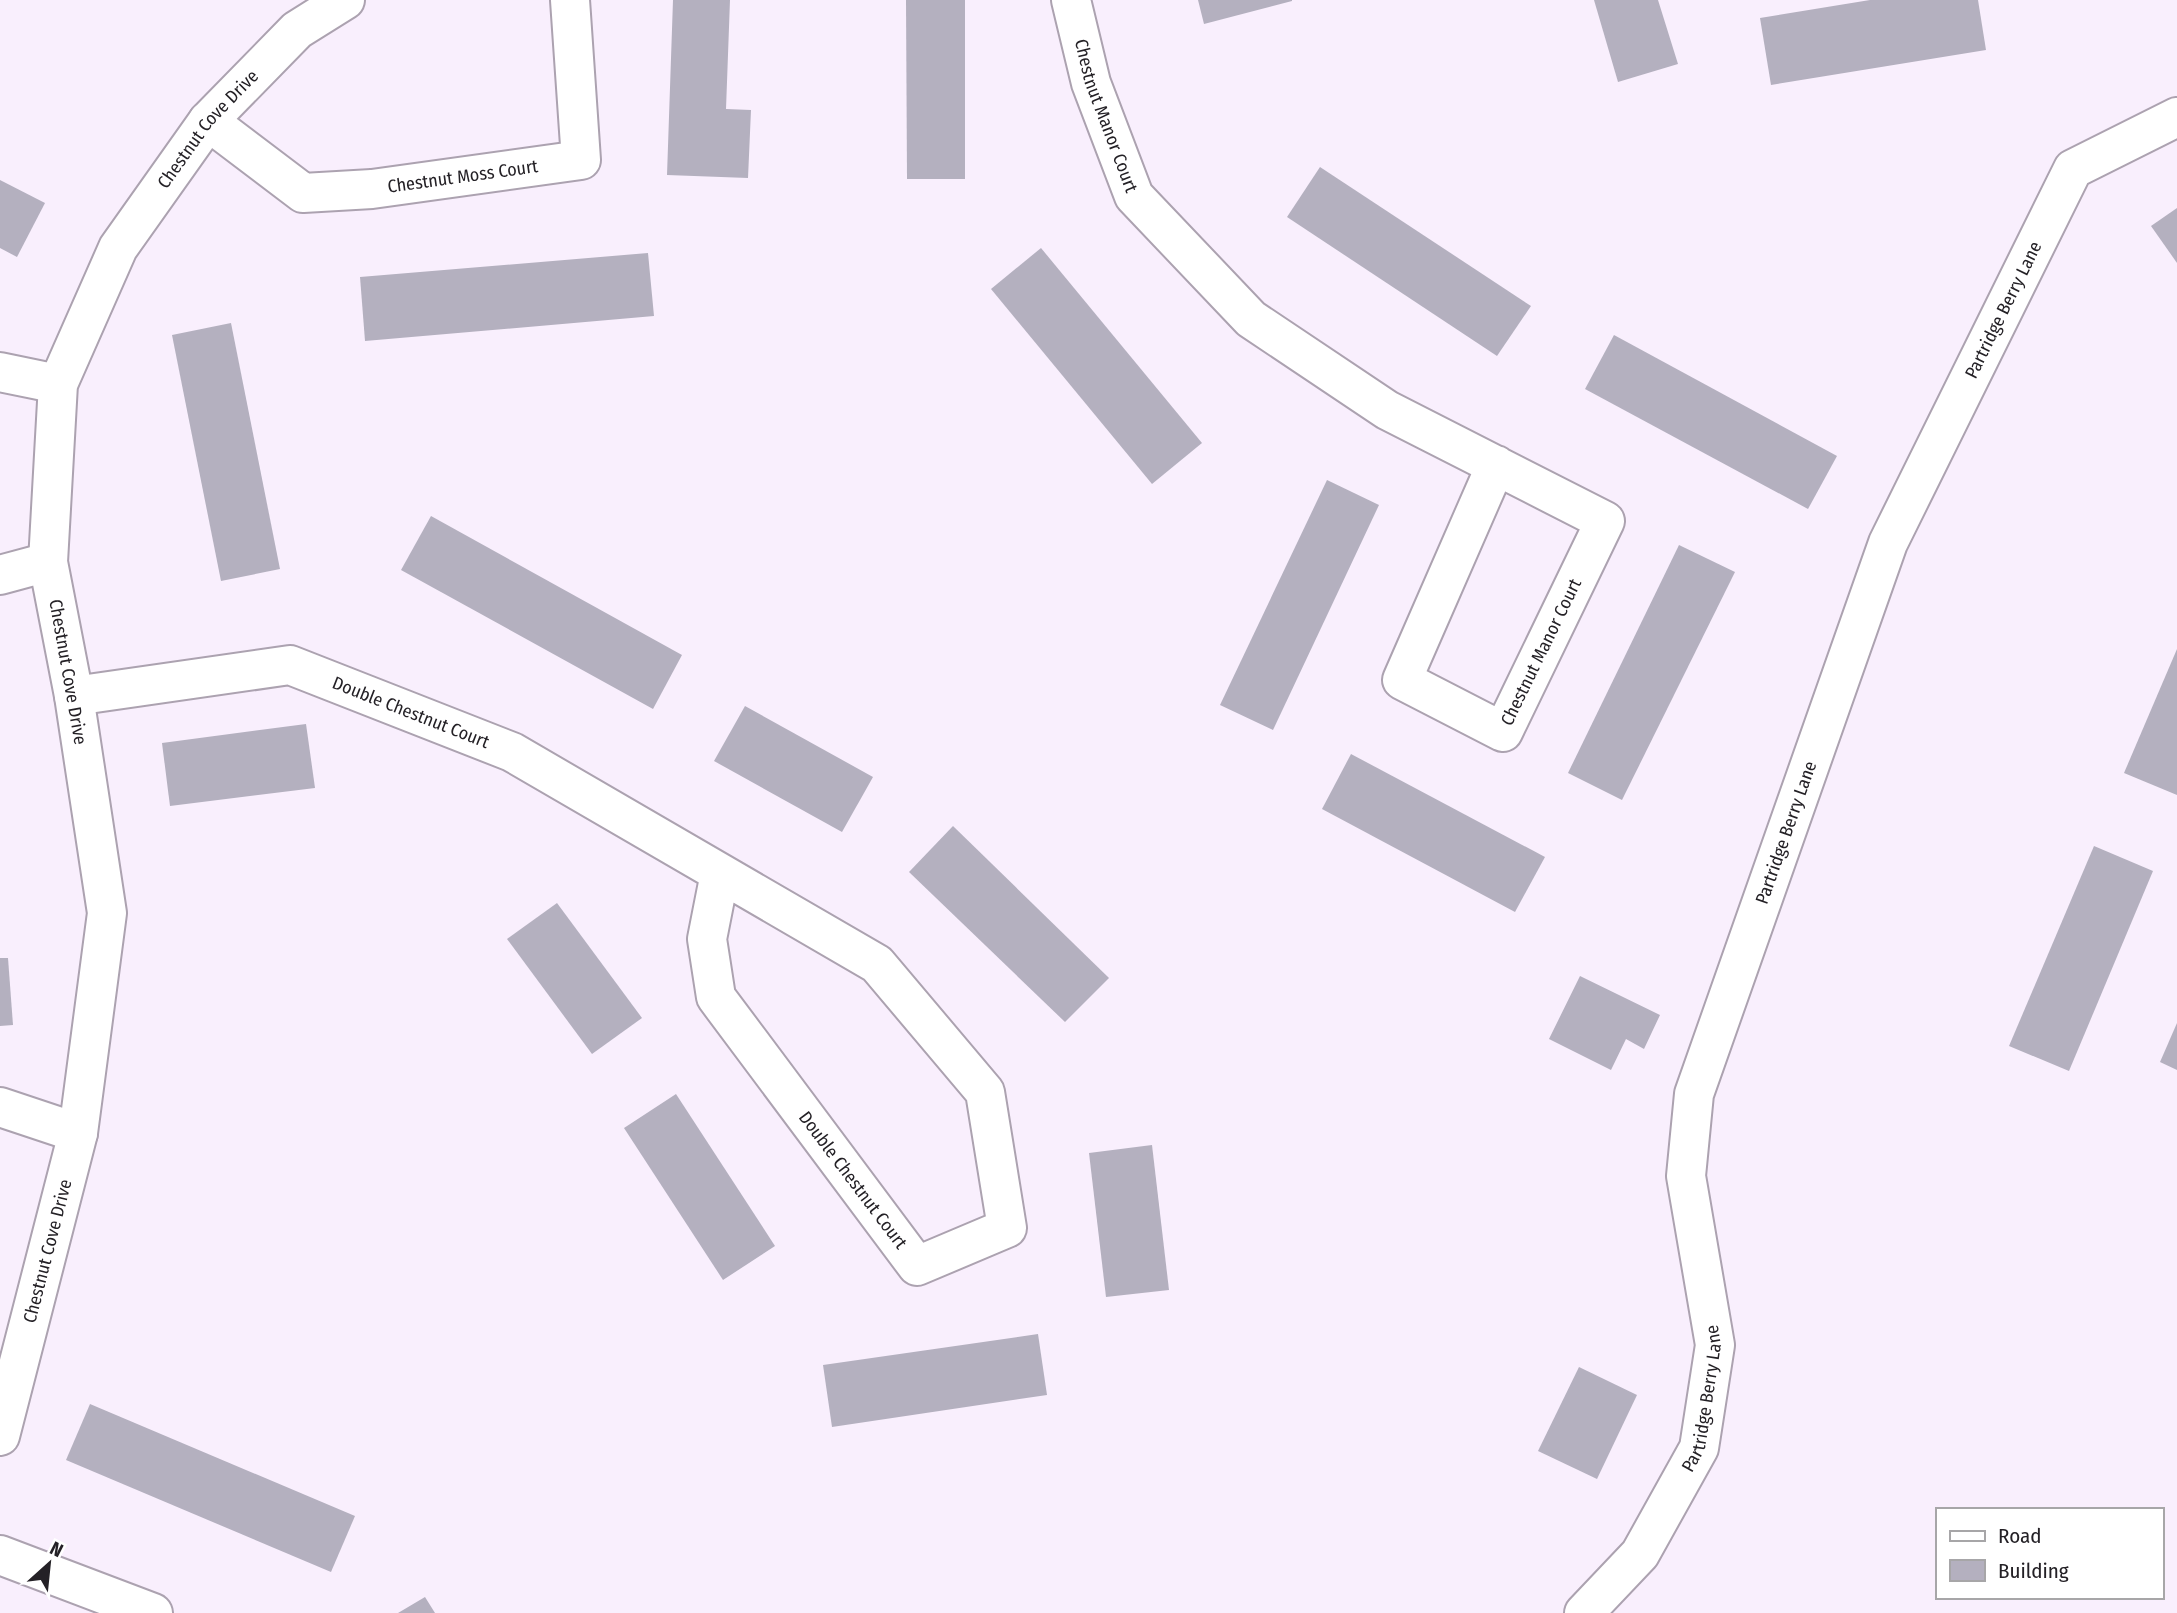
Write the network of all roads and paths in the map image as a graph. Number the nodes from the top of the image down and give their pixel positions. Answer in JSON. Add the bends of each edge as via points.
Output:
{"nodes":[{"id":1,"x":345,"y":0,"type":"edge"},
{"id":2,"x":570,"y":0,"type":"edge"},
{"id":3,"x":1071,"y":0,"type":"edge"},
{"id":4,"x":2177,"y":117,"type":"edge"},
{"id":5,"x":208,"y":121,"type":"junction"},
{"id":6,"x":0,"y":372,"type":"edge"},
{"id":7,"x":58,"y":384,"type":"junction"},
{"id":8,"x":1496,"y":465,"type":"junction"},
{"id":9,"x":48,"y":562,"type":"junction"},
{"id":10,"x":0,"y":575,"type":"edge"},
{"id":11,"x":74,"y":696,"type":"junction"},
{"id":12,"x":720,"y":873,"type":"junction"},
{"id":13,"x":0,"y":1107,"type":"edge"},
{"id":14,"x":78,"y":1133,"type":"junction"},
{"id":15,"x":9,"y":1363,"type":"edge"},
{"id":16,"x":0,"y":1436,"type":"edge"},
{"id":17,"x":0,"y":1555,"type":"edge"},
{"id":18,"x":153,"y":1613,"type":"edge"},
{"id":19,"x":1584,"y":1613,"type":"edge"}],
"edges":[{"from":1,"to":5,"type":"street","name":"Chestnut Cove Drive","via":[[297,30]]},
{"from":2,"to":5,"type":"street","name":"Chestnut Moss Court","via":[[581,160],[372,189],[303,193]]},
{"from":3,"to":8,"type":"street","name":"Chestnut Manor Court","via":[[1091,83],[1134,196],[1251,319],[1387,410]]},
{"from":4,"to":19,"type":"street","name":"Partridge Berry Lane","via":[[2073,169],[1888,543],[1694,1094],[1686,1175],[1715,1345],[1699,1448],[1640,1554]]},
{"from":5,"to":7,"type":"street","name":"Chestnut Cove Drive","via":[[118,248]]},
{"from":6,"to":7,"type":"street"},
{"from":7,"to":9,"type":"street","name":"Chestnut Cove Drive"},
{"from":8,"to":8,"type":"street","name":"Chestnut Manor Court","via":[[1605,521],[1503,732],[1402,680]]},
{"from":9,"to":10,"type":"street"},
{"from":9,"to":11,"type":"street","name":"Chestnut Cove Drive"},
{"from":11,"to":12,"type":"street","name":"Double Chestnut Court","via":[[290,665],[512,752]]},
{"from":11,"to":14,"type":"street","name":"Chestnut Cove Drive","via":[[107,913]]},
{"from":12,"to":12,"type":"street","name":"Double Chestnut Court","via":[[877,964],[985,1093],[1007,1228],[918,1266],[716,997],[707,939]]},
{"from":13,"to":14,"type":"street"},
{"from":14,"to":15,"type":"street","name":"Chestnut Cove Drive"},
{"from":15,"to":16,"type":"street","name":"Chestnut Cove Drive"},
{"from":17,"to":18,"type":"street"}]}
